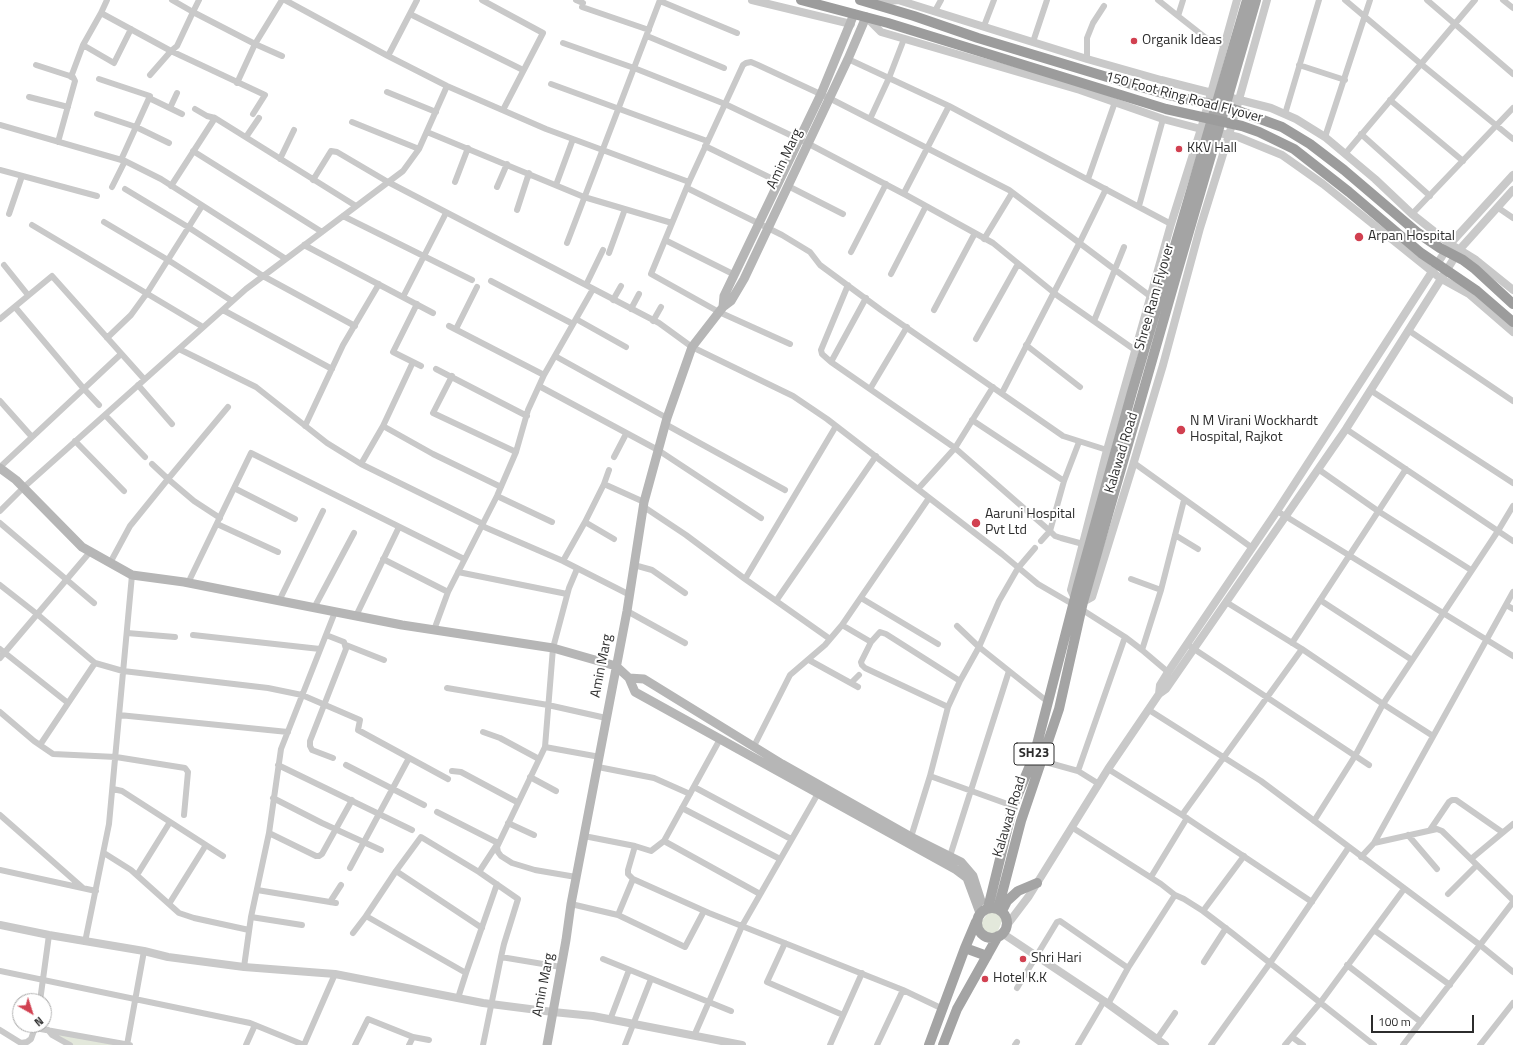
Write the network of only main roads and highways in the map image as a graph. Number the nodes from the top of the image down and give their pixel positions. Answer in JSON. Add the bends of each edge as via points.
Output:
{"nodes":[{"id":1,"x":801,"y":0,"type":"edge"},
{"id":2,"x":860,"y":0,"type":"edge"},
{"id":3,"x":1247,"y":0,"type":"edge"},
{"id":4,"x":1256,"y":0,"type":"edge"},
{"id":5,"x":866,"y":17,"type":"junction"},
{"id":6,"x":852,"y":19,"type":"junction"},
{"id":7,"x":803,"y":141,"type":"junction"},
{"id":8,"x":1513,"y":304,"type":"edge"},
{"id":9,"x":721,"y":309,"type":"junction"},
{"id":10,"x":1513,"y":322,"type":"edge"},
{"id":11,"x":0,"y":467,"type":"edge"},
{"id":12,"x":1082,"y":589,"type":"junction"},
{"id":13,"x":1078,"y":604,"type":"junction"},
{"id":14,"x":616,"y":666,"type":"junction"},
{"id":15,"x":629,"y":678,"type":"junction"},
{"id":16,"x":820,"y":789,"type":"junction"},
{"id":17,"x":1037,"y":883,"type":"road end"},
{"id":18,"x":988,"y":912,"type":"junction"},
{"id":19,"x":1002,"y":932,"type":"junction"},
{"id":20,"x":965,"y":948,"type":"junction"},
{"id":21,"x":987,"y":956,"type":"junction"},
{"id":22,"x":547,"y":1045,"type":"edge"},
{"id":23,"x":929,"y":1045,"type":"edge"},
{"id":24,"x":943,"y":1045,"type":"edge"}],
"edges":[{"from":1,"to":6,"type":"highway","name":"150 Foot Ring Road Flyover"},
{"from":2,"to":8,"type":"highway","name":"150 Foot Ring Road Flyover","via":[[1117,80],[1233,109],[1282,127],[1344,170],[1418,233],[1475,269]]},
{"from":3,"to":12,"type":"main road","name":"Shree Ram Flyover","via":[[1132,392]]},
{"from":4,"to":12,"type":"main road","name":"Shree Ram Flyover"},
{"from":5,"to":6,"type":"highway","name":"150 Foot Ring Road Flyover"},
{"from":5,"to":7,"type":"main road","name":"Amin Marg","via":[[829,98]]},
{"from":5,"to":10,"type":"highway","name":"150 Foot Ring Road Flyover","via":[[1166,109],[1242,126],[1278,140],[1294,149],[1421,253],[1477,291]]},
{"from":6,"to":7,"type":"main road","name":"Amin Marg"},
{"from":7,"to":9,"type":"main road","name":"Amin Marg","via":[[778,182],[724,296]]},
{"from":7,"to":9,"type":"main road","name":"Amin Marg","via":[[788,186],[768,229],[731,301]]},
{"from":9,"to":14,"type":"main road","name":"Amin Marg","via":[[692,347],[666,421],[644,504]]},
{"from":11,"to":14,"type":"main road","via":[[82,547],[132,575],[188,583],[434,630],[553,648]]},
{"from":12,"to":13,"type":"main road","name":"Shree Ram Flyover"},
{"from":13,"to":18,"type":"main road","name":"Kalawad Road","number":"SH23","via":[[1034,756],[1013,806]]},
{"from":13,"to":18,"type":"main road","name":"Kalawad Road","number":"SH23","via":[[1059,709]]},
{"from":14,"to":15,"type":"main road"},
{"from":14,"to":22,"type":"main road","name":"Amin Marg"},
{"from":15,"to":16,"type":"main road","via":[[644,679]]},
{"from":15,"to":16,"type":"main road","via":[[635,692]]},
{"from":16,"to":18,"type":"main road","via":[[955,869],[967,878]]},
{"from":16,"to":18,"type":"main road","via":[[961,862],[974,876]]},
{"from":17,"to":18,"type":"main road","via":[[1018,891]]},
{"from":18,"to":19,"type":"main road","via":[[1006,920]]},
{"from":18,"to":19,"type":"main road","via":[[980,932],[988,937]]},
{"from":18,"to":20,"type":"main road","name":"Kalawad Road","number":"SH23"},
{"from":19,"to":21,"type":"main road"},
{"from":20,"to":21,"type":"main road"},
{"from":20,"to":23,"type":"main road","name":"Kalawad Road","number":"SH23"},
{"from":21,"to":24,"type":"main road","via":[[957,1009]]}]}
